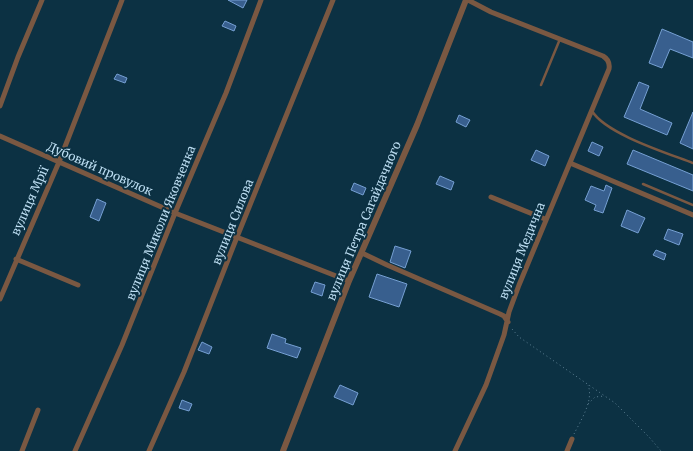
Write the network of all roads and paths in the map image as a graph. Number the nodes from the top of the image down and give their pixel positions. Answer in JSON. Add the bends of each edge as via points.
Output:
{"nodes":[{"id":1,"x":42,"y":0,"type":"edge"},
{"id":2,"x":122,"y":0,"type":"edge"},
{"id":3,"x":261,"y":0,"type":"edge"},
{"id":4,"x":333,"y":0,"type":"edge"},
{"id":5,"x":467,"y":0,"type":"edge"},
{"id":6,"x":560,"y":39,"type":"junction"},
{"id":7,"x":541,"y":85,"type":"dead end"},
{"id":8,"x":0,"y":106,"type":"edge"},
{"id":9,"x":592,"y":110,"type":"junction"},
{"id":10,"x":0,"y":136,"type":"edge"},
{"id":11,"x":58,"y":162,"type":"junction"},
{"id":12,"x":570,"y":163,"type":"junction"},
{"id":13,"x":693,"y":163,"type":"edge"},
{"id":14,"x":643,"y":184,"type":"dead end"},
{"id":15,"x":491,"y":197,"type":"dead end"},
{"id":16,"x":693,"y":204,"type":"edge"},
{"id":17,"x":175,"y":213,"type":"junction"},
{"id":18,"x":693,"y":215,"type":"edge"},
{"id":19,"x":545,"y":219,"type":"junction"},
{"id":20,"x":237,"y":237,"type":"junction"},
{"id":21,"x":362,"y":253,"type":"junction"},
{"id":22,"x":16,"y":259,"type":"junction"},
{"id":23,"x":349,"y":281,"type":"junction"},
{"id":24,"x":78,"y":285,"type":"dead end"},
{"id":25,"x":0,"y":299,"type":"edge"},
{"id":26,"x":508,"y":322,"type":"junction"},
{"id":27,"x":588,"y":384,"type":"junction"},
{"id":28,"x":605,"y":396,"type":"junction"},
{"id":29,"x":587,"y":404,"type":"junction"},
{"id":30,"x":38,"y":410,"type":"dead end"},
{"id":31,"x":572,"y":439,"type":"joint"},
{"id":32,"x":22,"y":451,"type":"edge"},
{"id":33,"x":75,"y":451,"type":"edge"},
{"id":34,"x":149,"y":451,"type":"edge"},
{"id":35,"x":283,"y":451,"type":"edge"},
{"id":36,"x":455,"y":451,"type":"edge"},
{"id":37,"x":567,"y":451,"type":"edge"},
{"id":38,"x":661,"y":451,"type":"edge"}],
"edges":[{"from":1,"to":8,"type":"street"},
{"from":2,"to":11,"type":"street","name":"вулиця Мрії"},
{"from":3,"to":17,"type":"street","name":"вулиця Миколи Яковченка","via":[[226,93]]},
{"from":4,"to":20,"type":"street","name":"вулиця Силова"},
{"from":5,"to":6,"type":"street","via":[[490,12]]},
{"from":5,"to":21,"type":"street","name":"вулиця Петра Сагайдачного"},
{"from":6,"to":7,"type":"lane"},
{"from":6,"to":9,"type":"street","name":"вулиця Медична","via":[[603,56],[610,64]]},
{"from":9,"to":12,"type":"street","name":"вулиця Медична"},
{"from":9,"to":13,"type":"lane","via":[[595,116],[625,136]]},
{"from":10,"to":11,"type":"street","name":"Дубовий провулок"},
{"from":11,"to":17,"type":"street","name":"Дубовий провулок"},
{"from":11,"to":22,"type":"street","name":"вулиця Мрії"},
{"from":12,"to":18,"type":"street"},
{"from":12,"to":19,"type":"street","name":"вулиця Медична"},
{"from":14,"to":16,"type":"lane"},
{"from":15,"to":19,"type":"street"},
{"from":17,"to":20,"type":"street","name":"Дубовий провулок"},
{"from":17,"to":33,"type":"street","name":"вулиця Миколи Яковченка","via":[[122,345]]},
{"from":19,"to":26,"type":"street","name":"вулиця Медична","via":[[516,292]]},
{"from":20,"to":23,"type":"street","name":"Дубовий провулок"},
{"from":20,"to":34,"type":"street","name":"вулиця Силова","via":[[184,372]]},
{"from":21,"to":23,"type":"street","name":"вулиця Петра Сагайдачного"},
{"from":21,"to":26,"type":"street","via":[[500,314]]},
{"from":22,"to":24,"type":"street"},
{"from":22,"to":25,"type":"street","name":"вулиця Мрії"},
{"from":23,"to":35,"type":"street","name":"вулиця Петра Сагайдачного"},
{"from":26,"to":27,"type":"path","via":[[519,337]]},
{"from":26,"to":36,"type":"street","name":"вулиця Медична","via":[[486,385]]},
{"from":27,"to":28,"type":"path"},
{"from":27,"to":29,"type":"path","via":[[590,391]]},
{"from":28,"to":29,"type":"path","via":[[595,397]]},
{"from":28,"to":38,"type":"path","via":[[650,437]]},
{"from":29,"to":31,"type":"path"},
{"from":30,"to":32,"type":"street"},
{"from":31,"to":37,"type":"street"}]}
